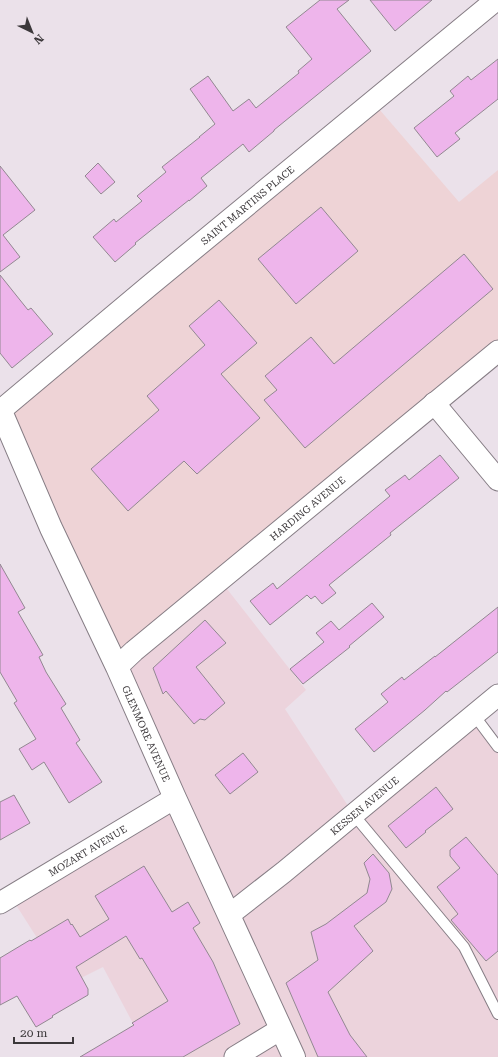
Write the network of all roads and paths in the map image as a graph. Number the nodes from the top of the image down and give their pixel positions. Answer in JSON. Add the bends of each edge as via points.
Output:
{"nodes":[{"id":1,"x":496,"y":0,"type":"edge"},
{"id":2,"x":498,"y":351,"type":"edge"},
{"id":3,"x":434,"y":403,"type":"junction"},
{"id":4,"x":0,"y":410,"type":"edge"},
{"id":5,"x":498,"y":480,"type":"edge"},
{"id":6,"x":117,"y":666,"type":"junction"},
{"id":7,"x":498,"y":695,"type":"edge"},
{"id":8,"x":474,"y":715,"type":"junction"},
{"id":9,"x":498,"y":747,"type":"edge"},
{"id":10,"x":174,"y":798,"type":"junction"},
{"id":11,"x":354,"y":815,"type":"junction"},
{"id":12,"x":0,"y":903,"type":"edge"},
{"id":13,"x":229,"y":915,"type":"junction"},
{"id":14,"x":498,"y":1014,"type":"edge"},
{"id":15,"x":281,"y":1029,"type":"junction"},
{"id":16,"x":235,"y":1057,"type":"edge"},
{"id":17,"x":294,"y":1057,"type":"edge"}],
"edges":[{"from":1,"to":4,"type":"street","name":"SAINT MARTINS PLACE"},
{"from":2,"to":3,"type":"street","name":"HARDING AVENUE"},
{"from":3,"to":5,"type":"street"},
{"from":3,"to":6,"type":"street","name":"HARDING AVENUE"},
{"from":4,"to":6,"type":"street","name":"GLENMORE AVENUE","via":[[51,528]]},
{"from":6,"to":10,"type":"street","name":"GLENMORE AVENUE"},
{"from":7,"to":8,"type":"street","name":"KESSEN AVENUE"},
{"from":8,"to":9,"type":"lane"},
{"from":8,"to":11,"type":"street","name":"KESSEN AVENUE"},
{"from":10,"to":12,"type":"street","name":"MOZART AVENUE"},
{"from":10,"to":13,"type":"street","name":"GLENMORE AVENUE"},
{"from":11,"to":13,"type":"street","name":"KESSEN AVENUE"},
{"from":11,"to":14,"type":"lane","via":[[464,947]]},
{"from":13,"to":15,"type":"street","name":"GLENMORE AVENUE"},
{"from":15,"to":16,"type":"street"},
{"from":15,"to":17,"type":"street","name":"GLENMORE AVENUE"}]}
